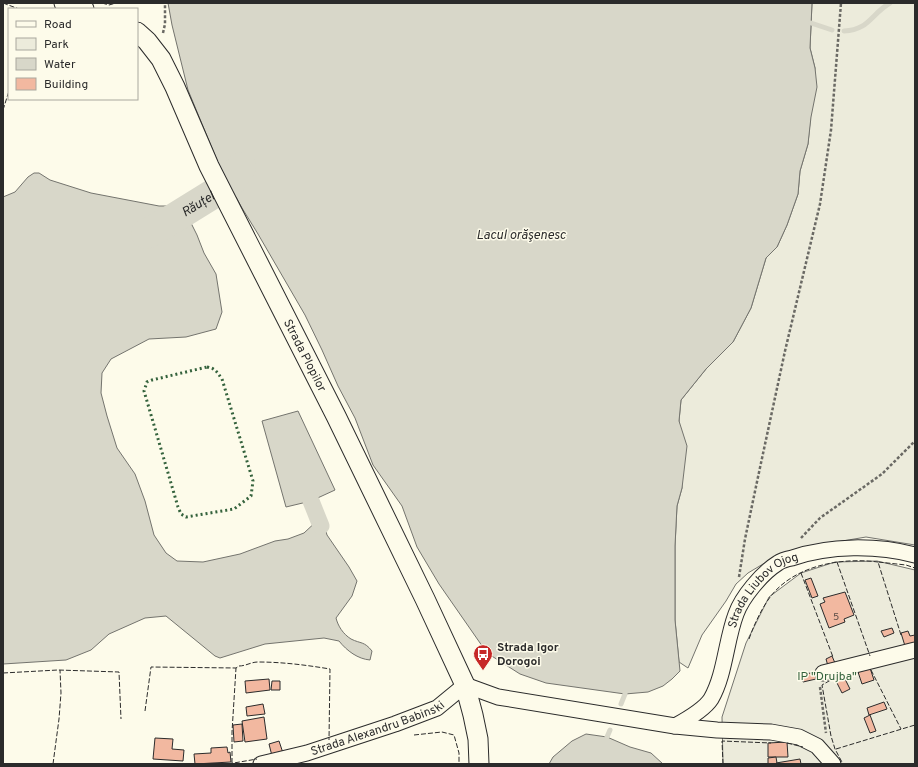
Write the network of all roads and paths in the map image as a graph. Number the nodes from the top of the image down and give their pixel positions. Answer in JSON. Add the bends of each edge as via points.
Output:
{"nodes":[{"id":1,"x":64,"y":3,"type":"edge"},
{"id":2,"x":165,"y":3,"type":"edge"},
{"id":3,"x":840,"y":3,"type":"edge"},
{"id":4,"x":81,"y":8,"type":"edge"},
{"id":5,"x":138,"y":33,"type":"edge"},
{"id":6,"x":155,"y":52,"type":"junction"},
{"id":7,"x":915,"y":441,"type":"edge"},
{"id":8,"x":799,"y":540,"type":"dead end"},
{"id":9,"x":915,"y":555,"type":"edge"},
{"id":10,"x":739,"y":583,"type":"dead end"},
{"id":11,"x":915,"y":650,"type":"edge"},
{"id":12,"x":823,"y":673,"type":"joint"},
{"id":13,"x":465,"y":686,"type":"junction"},
{"id":14,"x":675,"y":726,"type":"junction"},
{"id":15,"x":306,"y":759,"type":"edge"},
{"id":16,"x":830,"y":760,"type":"edge"},
{"id":17,"x":261,"y":764,"type":"edge"},
{"id":18,"x":479,"y":764,"type":"edge"}],
"edges":[{"from":1,"to":4,"type":"street"},
{"from":2,"to":6,"type":"path","via":[[162,40]]},
{"from":3,"to":10,"type":"path","via":[[831,130],[820,204],[758,477]]},
{"from":5,"to":6,"type":"street","name":"Strada Plopilor"},
{"from":6,"to":13,"type":"street","name":"Strada Plopilor","via":[[175,87],[209,166],[336,416]]},
{"from":7,"to":8,"type":"path","via":[[882,474],[820,518]]},
{"from":9,"to":14,"type":"street","name":"Strada Liubov Ojog","via":[[876,548],[852,548],[807,553],[779,562],[753,586],[736,613],[711,700],[693,716]]},
{"from":11,"to":12,"type":"street"},
{"from":12,"to":16,"type":"path","via":[[819,682]]},
{"from":13,"to":14,"type":"street","via":[[498,697]]},
{"from":13,"to":15,"type":"street","name":"Strada Alexandru Babinski","via":[[436,708]]},
{"from":13,"to":18,"type":"street","name":"Strada Plopilor","via":[[474,715]]},
{"from":14,"to":16,"type":"street","via":[[771,732],[792,736],[817,746]]},
{"from":15,"to":17,"type":"street","name":"Strada Alexandru Babinski"}]}
